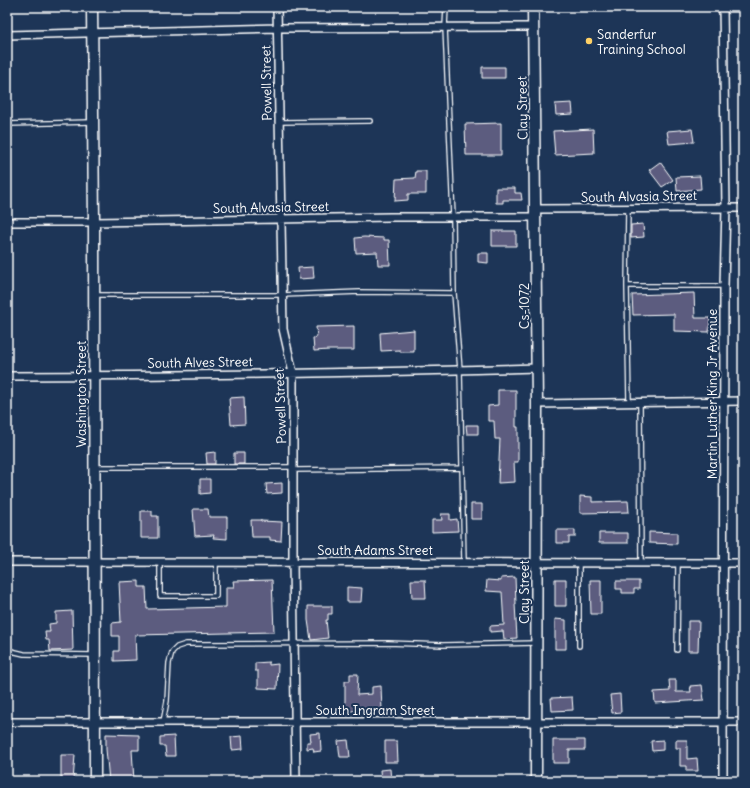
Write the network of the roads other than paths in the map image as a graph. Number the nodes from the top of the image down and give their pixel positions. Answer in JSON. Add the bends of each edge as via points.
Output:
{"nodes":[{"id":1,"x":92,"y":7,"type":"edge"},
{"id":2,"x":277,"y":7,"type":"edge"},
{"id":3,"x":446,"y":7,"type":"edge"},
{"id":4,"x":533,"y":7,"type":"edge"},
{"id":5,"x":723,"y":7,"type":"edge"},
{"id":6,"x":445,"y":27,"type":"junction"},
{"id":7,"x":534,"y":27,"type":"junction"},
{"id":8,"x":278,"y":28,"type":"junction"},
{"id":9,"x":92,"y":33,"type":"junction"},
{"id":10,"x":7,"y":35,"type":"edge"},
{"id":11,"x":370,"y":121,"type":"dead end"},
{"id":12,"x":93,"y":122,"type":"junction"},
{"id":13,"x":279,"y":122,"type":"junction"},
{"id":14,"x":7,"y":124,"type":"edge"},
{"id":15,"x":726,"y":207,"type":"junction"},
{"id":16,"x":628,"y":208,"type":"junction"},
{"id":17,"x":743,"y":208,"type":"edge"},
{"id":18,"x":536,"y":213,"type":"junction"},
{"id":19,"x":453,"y":217,"type":"junction"},
{"id":20,"x":281,"y":218,"type":"junction"},
{"id":21,"x":7,"y":222,"type":"edge"},
{"id":22,"x":94,"y":222,"type":"junction"},
{"id":23,"x":627,"y":286,"type":"junction"},
{"id":24,"x":724,"y":286,"type":"junction"},
{"id":25,"x":454,"y":293,"type":"junction"},
{"id":26,"x":94,"y":295,"type":"junction"},
{"id":27,"x":282,"y":295,"type":"junction"},
{"id":28,"x":537,"y":368,"type":"junction"},
{"id":29,"x":460,"y":370,"type":"junction"},
{"id":30,"x":293,"y":373,"type":"junction"},
{"id":31,"x":7,"y":376,"type":"edge"},
{"id":32,"x":93,"y":376,"type":"junction"},
{"id":33,"x":724,"y":401,"type":"junction"},
{"id":34,"x":743,"y":401,"type":"edge"},
{"id":35,"x":629,"y":402,"type":"junction"},
{"id":36,"x":640,"y":402,"type":"junction"},
{"id":37,"x":537,"y":404,"type":"junction"},
{"id":38,"x":94,"y":467,"type":"junction"},
{"id":39,"x":462,"y":468,"type":"junction"},
{"id":40,"x":294,"y":469,"type":"junction"},
{"id":41,"x":7,"y":562,"type":"edge"},
{"id":42,"x":94,"y":562,"type":"junction"},
{"id":43,"x":160,"y":562,"type":"junction"},
{"id":44,"x":216,"y":562,"type":"junction"},
{"id":45,"x":293,"y":562,"type":"junction"},
{"id":46,"x":464,"y":562,"type":"junction"},
{"id":47,"x":537,"y":562,"type":"junction"},
{"id":48,"x":579,"y":562,"type":"junction"},
{"id":49,"x":641,"y":562,"type":"junction"},
{"id":50,"x":678,"y":562,"type":"junction"},
{"id":51,"x":723,"y":562,"type":"junction"},
{"id":52,"x":743,"y":562,"type":"edge"},
{"id":53,"x":294,"y":643,"type":"junction"},
{"id":54,"x":536,"y":643,"type":"junction"},
{"id":55,"x":579,"y":646,"type":"dead end"},
{"id":56,"x":7,"y":650,"type":"edge"},
{"id":57,"x":678,"y":650,"type":"dead end"},
{"id":58,"x":95,"y":656,"type":"junction"},
{"id":59,"x":7,"y":722,"type":"edge"},
{"id":60,"x":163,"y":722,"type":"junction"},
{"id":61,"x":295,"y":722,"type":"junction"},
{"id":62,"x":536,"y":722,"type":"junction"},
{"id":63,"x":724,"y":722,"type":"junction"},
{"id":64,"x":743,"y":722,"type":"edge"},
{"id":65,"x":95,"y":723,"type":"junction"},
{"id":66,"x":95,"y":781,"type":"edge"},
{"id":67,"x":296,"y":781,"type":"edge"},
{"id":68,"x":536,"y":781,"type":"edge"},
{"id":69,"x":723,"y":781,"type":"edge"}],
"edges":[{"from":1,"to":9,"type":"street","name":"Washington Street"},
{"from":2,"to":8,"type":"street","name":"Powell Street"},
{"from":3,"to":6,"type":"lane"},
{"from":4,"to":7,"type":"street","name":"Clay Street"},
{"from":5,"to":15,"type":"street","name":"Martin Luther King Jr Avenue"},
{"from":6,"to":7,"type":"street"},
{"from":6,"to":8,"type":"street"},
{"from":6,"to":19,"type":"lane"},
{"from":7,"to":18,"type":"street","name":"Clay Street"},
{"from":8,"to":9,"type":"street"},
{"from":8,"to":13,"type":"street","name":"Powell Street"},
{"from":9,"to":10,"type":"street"},
{"from":9,"to":12,"type":"street","name":"Washington Street"},
{"from":11,"to":13,"type":"lane"},
{"from":12,"to":14,"type":"lane"},
{"from":12,"to":22,"type":"street","name":"Washington Street"},
{"from":13,"to":20,"type":"street","name":"Powell Street"},
{"from":15,"to":16,"type":"street","name":"South Alvasia Street"},
{"from":15,"to":17,"type":"street","name":"South Alvasia Street"},
{"from":15,"to":24,"type":"street","name":"Martin Luther King Jr Avenue"},
{"from":16,"to":18,"type":"street","name":"South Alvasia Street"},
{"from":16,"to":23,"type":"lane"},
{"from":18,"to":19,"type":"street","name":"South Alvasia Street"},
{"from":18,"to":28,"type":"street","name":"Cs-1072"},
{"from":19,"to":20,"type":"street","name":"South Alvasia Street"},
{"from":19,"to":25,"type":"lane"},
{"from":20,"to":22,"type":"street","name":"South Alvasia Street"},
{"from":20,"to":27,"type":"street","name":"Powell Street"},
{"from":21,"to":22,"type":"street","name":"South Alvasia Street"},
{"from":22,"to":26,"type":"street","name":"Washington Street"},
{"from":23,"to":24,"type":"lane"},
{"from":23,"to":35,"type":"lane"},
{"from":24,"to":33,"type":"street","name":"Martin Luther King Jr Avenue"},
{"from":25,"to":27,"type":"lane","via":[[360,292]]},
{"from":25,"to":29,"type":"lane"},
{"from":26,"to":27,"type":"lane"},
{"from":26,"to":32,"type":"street","name":"Washington Street"},
{"from":27,"to":30,"type":"street","name":"Powell Street","via":[[283,329]]},
{"from":28,"to":29,"type":"street","name":"South Alves Street"},
{"from":28,"to":37,"type":"street","name":"Cs-1072"},
{"from":29,"to":30,"type":"street","name":"South Alves Street"},
{"from":29,"to":39,"type":"lane"},
{"from":30,"to":32,"type":"street","name":"South Alves Street"},
{"from":30,"to":40,"type":"street","name":"Powell Street"},
{"from":31,"to":32,"type":"street","name":"South Alves Street"},
{"from":32,"to":38,"type":"street","name":"Washington Street"},
{"from":33,"to":34,"type":"street"},
{"from":33,"to":36,"type":"street"},
{"from":33,"to":51,"type":"street","name":"Martin Luther King Jr Avenue"},
{"from":35,"to":36,"type":"street"},
{"from":35,"to":37,"type":"street"},
{"from":36,"to":49,"type":"lane"},
{"from":37,"to":47,"type":"street","name":"Clay Street"},
{"from":38,"to":40,"type":"lane"},
{"from":38,"to":42,"type":"street","name":"Washington Street"},
{"from":39,"to":40,"type":"lane"},
{"from":39,"to":46,"type":"lane"},
{"from":40,"to":45,"type":"street","name":"Powell Street"},
{"from":41,"to":42,"type":"street","name":"South Adams Street"},
{"from":42,"to":43,"type":"street","name":"South Adams Street"},
{"from":42,"to":58,"type":"street","name":"Washington Street"},
{"from":43,"to":44,"type":"street","name":"South Adams Street"},
{"from":43,"to":44,"type":"lane","via":[[160,596],[216,596]]},
{"from":44,"to":45,"type":"street","name":"South Adams Street"},
{"from":45,"to":46,"type":"street","name":"South Adams Street"},
{"from":45,"to":53,"type":"street","name":"Powell Street"},
{"from":46,"to":47,"type":"street","name":"South Adams Street"},
{"from":47,"to":48,"type":"street","name":"South Adams Street"},
{"from":47,"to":54,"type":"street","name":"Clay Street"},
{"from":48,"to":49,"type":"street","name":"South Adams Street"},
{"from":48,"to":55,"type":"lane"},
{"from":49,"to":50,"type":"street","name":"South Adams Street"},
{"from":50,"to":51,"type":"street","name":"South Adams Street"},
{"from":50,"to":57,"type":"lane"},
{"from":51,"to":52,"type":"street","name":"South Adams Street"},
{"from":51,"to":63,"type":"street","name":"Martin Luther King Jr Avenue"},
{"from":53,"to":54,"type":"lane"},
{"from":53,"to":60,"type":"lane","via":[[186,644],[177,647],[172,652],[169,663]]},
{"from":53,"to":61,"type":"street","name":"Powell Street"},
{"from":54,"to":62,"type":"street","name":"Clay Street"},
{"from":56,"to":58,"type":"lane","via":[[24,654]]},
{"from":58,"to":65,"type":"street","name":"Washington Street"},
{"from":59,"to":65,"type":"street","name":"South Ingram Street"},
{"from":60,"to":61,"type":"street","name":"South Ingram Street"},
{"from":60,"to":65,"type":"street","name":"South Ingram Street"},
{"from":61,"to":62,"type":"street","name":"South Ingram Street"},
{"from":61,"to":67,"type":"street","name":"Powell Street"},
{"from":62,"to":63,"type":"street","name":"South Ingram Street"},
{"from":62,"to":68,"type":"street","name":"Clay Street"},
{"from":63,"to":64,"type":"street","name":"South Ingram Street"},
{"from":63,"to":69,"type":"street","name":"Martin Luther King Jr Avenue"},
{"from":65,"to":66,"type":"street","name":"Washington Street"}]}
